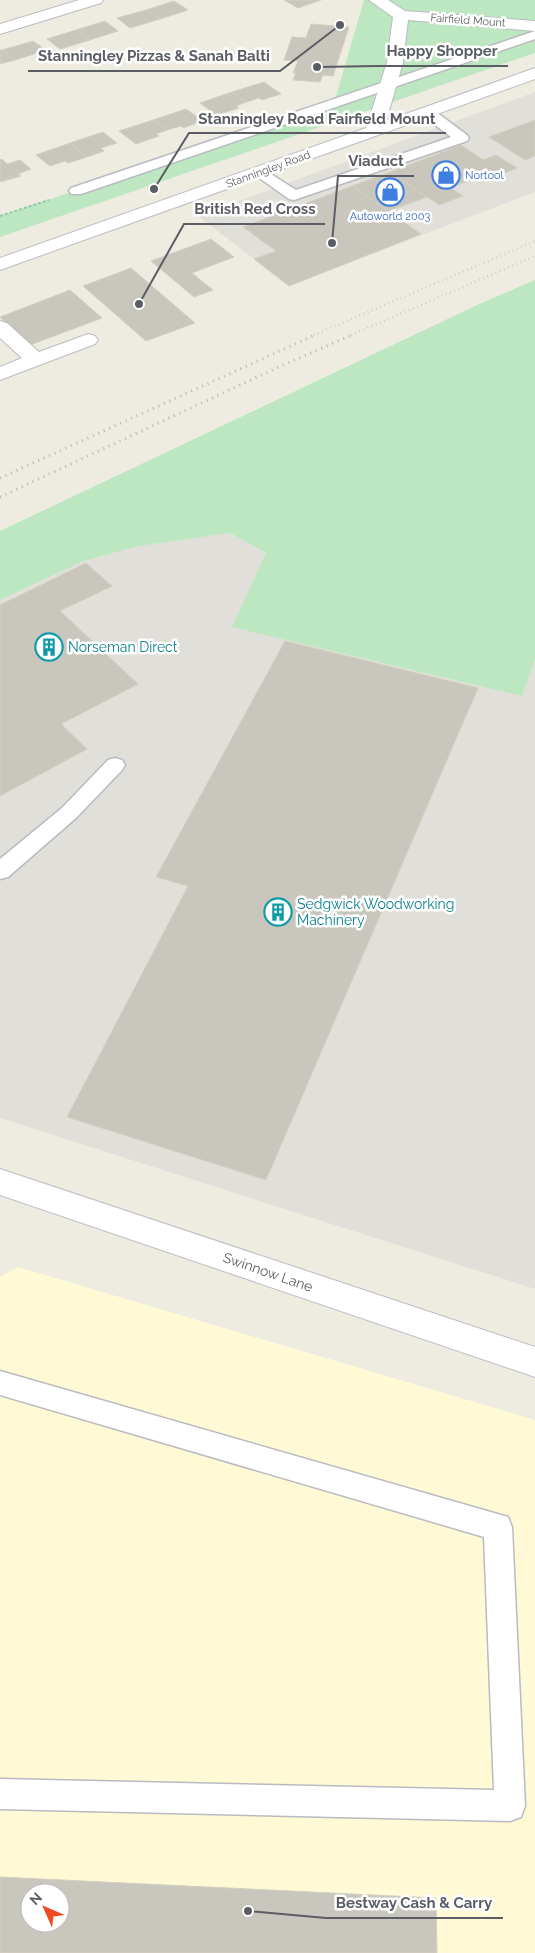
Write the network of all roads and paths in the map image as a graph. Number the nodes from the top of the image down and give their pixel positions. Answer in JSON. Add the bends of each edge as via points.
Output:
{"nodes":[{"id":1,"x":95,"y":0,"type":"edge"},
{"id":2,"x":377,"y":0,"type":"edge"},
{"id":3,"x":401,"y":15,"type":"junction"},
{"id":4,"x":535,"y":26,"type":"edge"},
{"id":5,"x":0,"y":28,"type":"edge"},
{"id":6,"x":535,"y":35,"type":"edge"},
{"id":7,"x":535,"y":73,"type":"edge"},
{"id":8,"x":388,"y":84,"type":"junction"},
{"id":9,"x":427,"y":112,"type":"junction"},
{"id":10,"x":375,"y":129,"type":"junction"},
{"id":11,"x":258,"y":172,"type":"junction"},
{"id":12,"x":76,"y":191,"type":"joint"},
{"id":13,"x":0,"y":216,"type":"edge"},
{"id":14,"x":0,"y":264,"type":"edge"},
{"id":15,"x":0,"y":327,"type":"edge"},
{"id":16,"x":88,"y":340,"type":"dead end"},
{"id":17,"x":36,"y":360,"type":"junction"},
{"id":18,"x":0,"y":374,"type":"edge"},
{"id":19,"x":115,"y":766,"type":"dead end"},
{"id":20,"x":0,"y":871,"type":"edge"},
{"id":21,"x":0,"y":1182,"type":"edge"},
{"id":22,"x":535,"y":1362,"type":"edge"},
{"id":23,"x":0,"y":1383,"type":"edge"},
{"id":24,"x":0,"y":1794,"type":"edge"}],
"edges":[{"from":1,"to":5,"type":"street"},
{"from":2,"to":3,"type":"street","name":"Fairfield Mount"},
{"from":3,"to":4,"type":"street","name":"Fairfield Mount"},
{"from":3,"to":8,"type":"street","via":[[395,62]]},
{"from":6,"to":8,"type":"lane"},
{"from":7,"to":9,"type":"street","name":"Stanningley Road"},
{"from":8,"to":10,"type":"street"},
{"from":8,"to":12,"type":"lane"},
{"from":9,"to":10,"type":"street","name":"Stanningley Road"},
{"from":9,"to":11,"type":"lane","via":[[462,138],[294,196]]},
{"from":10,"to":11,"type":"street","name":"Stanningley Road"},
{"from":11,"to":14,"type":"street","name":"Stanningley Road"},
{"from":12,"to":13,"type":"path"},
{"from":15,"to":17,"type":"street"},
{"from":16,"to":17,"type":"street"},
{"from":17,"to":18,"type":"street"},
{"from":19,"to":20,"type":"lane","via":[[69,813]]},
{"from":21,"to":22,"type":"street","name":"Swinnow Lane"},
{"from":23,"to":24,"type":"lane","via":[[498,1527],[510,1806]]}]}
